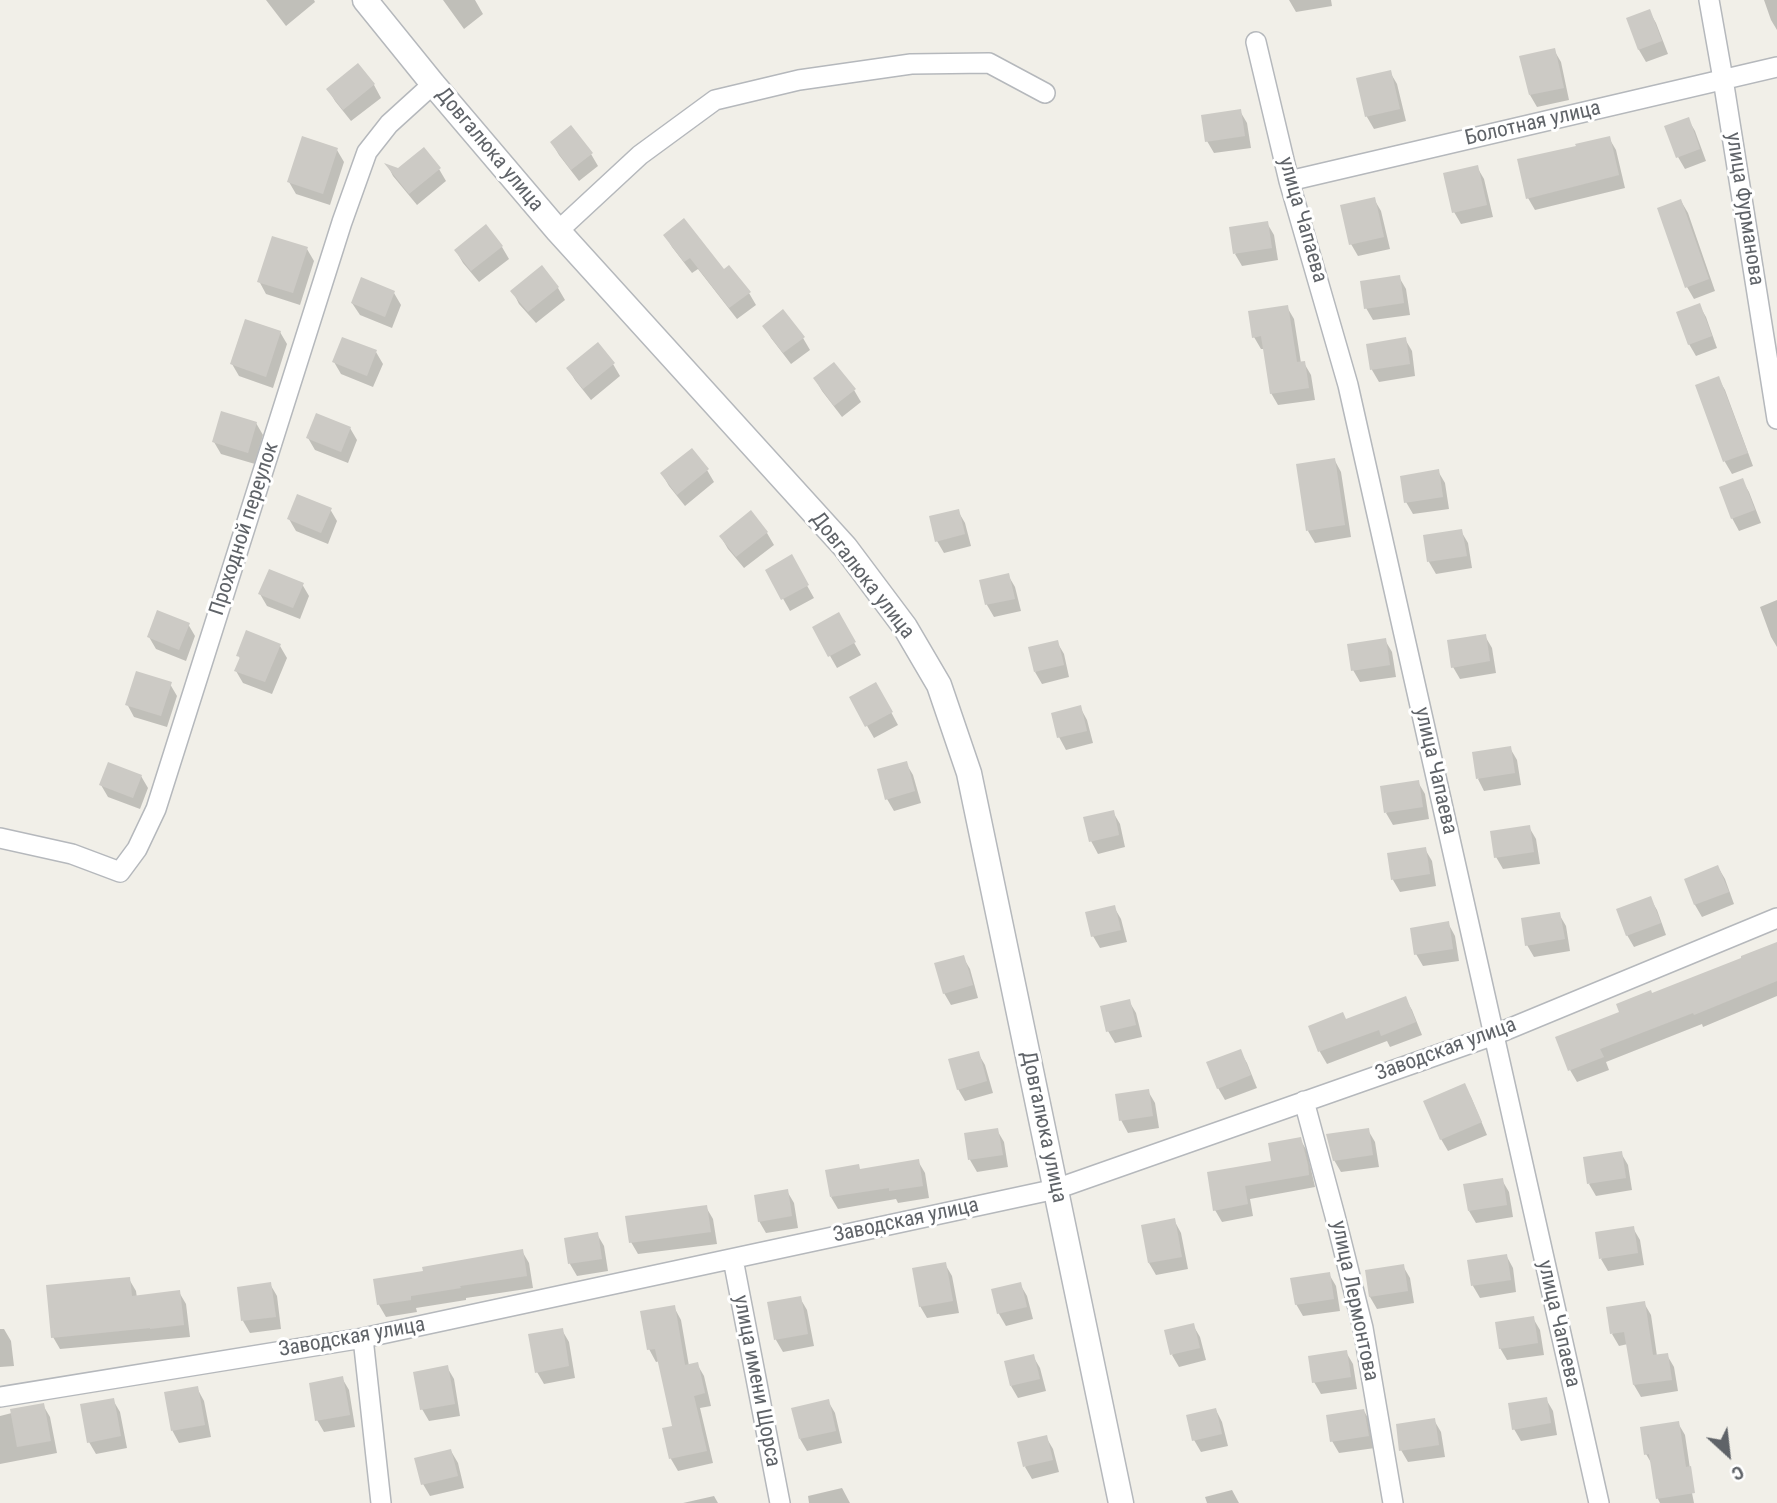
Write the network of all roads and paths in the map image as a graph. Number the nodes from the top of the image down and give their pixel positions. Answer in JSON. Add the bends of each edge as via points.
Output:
{"nodes":[{"id":1,"x":365,"y":0,"type":"edge"},
{"id":2,"x":1709,"y":0,"type":"edge"},
{"id":3,"x":1256,"y":43,"type":"dead end"},
{"id":4,"x":1777,"y":67,"type":"edge"},
{"id":5,"x":1723,"y":79,"type":"junction"},
{"id":6,"x":433,"y":84,"type":"junction"},
{"id":7,"x":1045,"y":93,"type":"dead end"},
{"id":8,"x":1289,"y":181,"type":"junction"},
{"id":9,"x":558,"y":231,"type":"junction"},
{"id":10,"x":1777,"y":419,"type":"edge"},
{"id":11,"x":0,"y":838,"type":"edge"},
{"id":12,"x":1777,"y":918,"type":"edge"},
{"id":13,"x":1494,"y":1035,"type":"junction"},
{"id":14,"x":1304,"y":1101,"type":"junction"},
{"id":15,"x":1056,"y":1189,"type":"junction"},
{"id":16,"x":733,"y":1259,"type":"junction"},
{"id":17,"x":363,"y":1338,"type":"junction"},
{"id":18,"x":0,"y":1397,"type":"edge"},
{"id":19,"x":381,"y":1503,"type":"edge"},
{"id":20,"x":780,"y":1503,"type":"edge"},
{"id":21,"x":1121,"y":1503,"type":"edge"},
{"id":22,"x":1393,"y":1503,"type":"edge"},
{"id":23,"x":1598,"y":1503,"type":"edge"}],
"edges":[{"from":1,"to":6,"type":"street","name":"Довгалюка улица"},
{"from":2,"to":5,"type":"street","name":"улица Фурманова"},
{"from":3,"to":8,"type":"street","name":"улица Чапаева"},
{"from":4,"to":5,"type":"street","name":"Болотная улица"},
{"from":5,"to":8,"type":"street","name":"Болотная улица"},
{"from":5,"to":10,"type":"street","name":"улица Фурманова"},
{"from":6,"to":9,"type":"street","name":"Довгалюка улица"},
{"from":6,"to":11,"type":"street","name":"Проходной переулок","via":[[389,124],[367,152],[156,809],[137,849],[120,872],[72,854]]},
{"from":7,"to":9,"type":"street","via":[[989,64],[911,64],[799,80],[715,100],[640,155]]},
{"from":8,"to":13,"type":"street","name":"улица Чапаева","via":[[1348,384]]},
{"from":9,"to":15,"type":"street","name":"Довгалюка улица","via":[[845,547],[905,627],[939,685],[969,773]]},
{"from":12,"to":13,"type":"street","name":"Заводская улица"},
{"from":13,"to":14,"type":"street","name":"Заводская улица"},
{"from":13,"to":23,"type":"street","name":"улица Чапаева"},
{"from":14,"to":15,"type":"street","name":"Заводская улица"},
{"from":14,"to":22,"type":"street","name":"улица Лермонтова","via":[[1363,1328]]},
{"from":15,"to":16,"type":"street","name":"Заводская улица"},
{"from":15,"to":21,"type":"street","name":"Довгалюка улица"},
{"from":16,"to":17,"type":"street","name":"Заводская улица"},
{"from":16,"to":20,"type":"street","name":"улица имени Щорса"},
{"from":17,"to":18,"type":"street","name":"Заводская улица"},
{"from":17,"to":19,"type":"street"}]}
